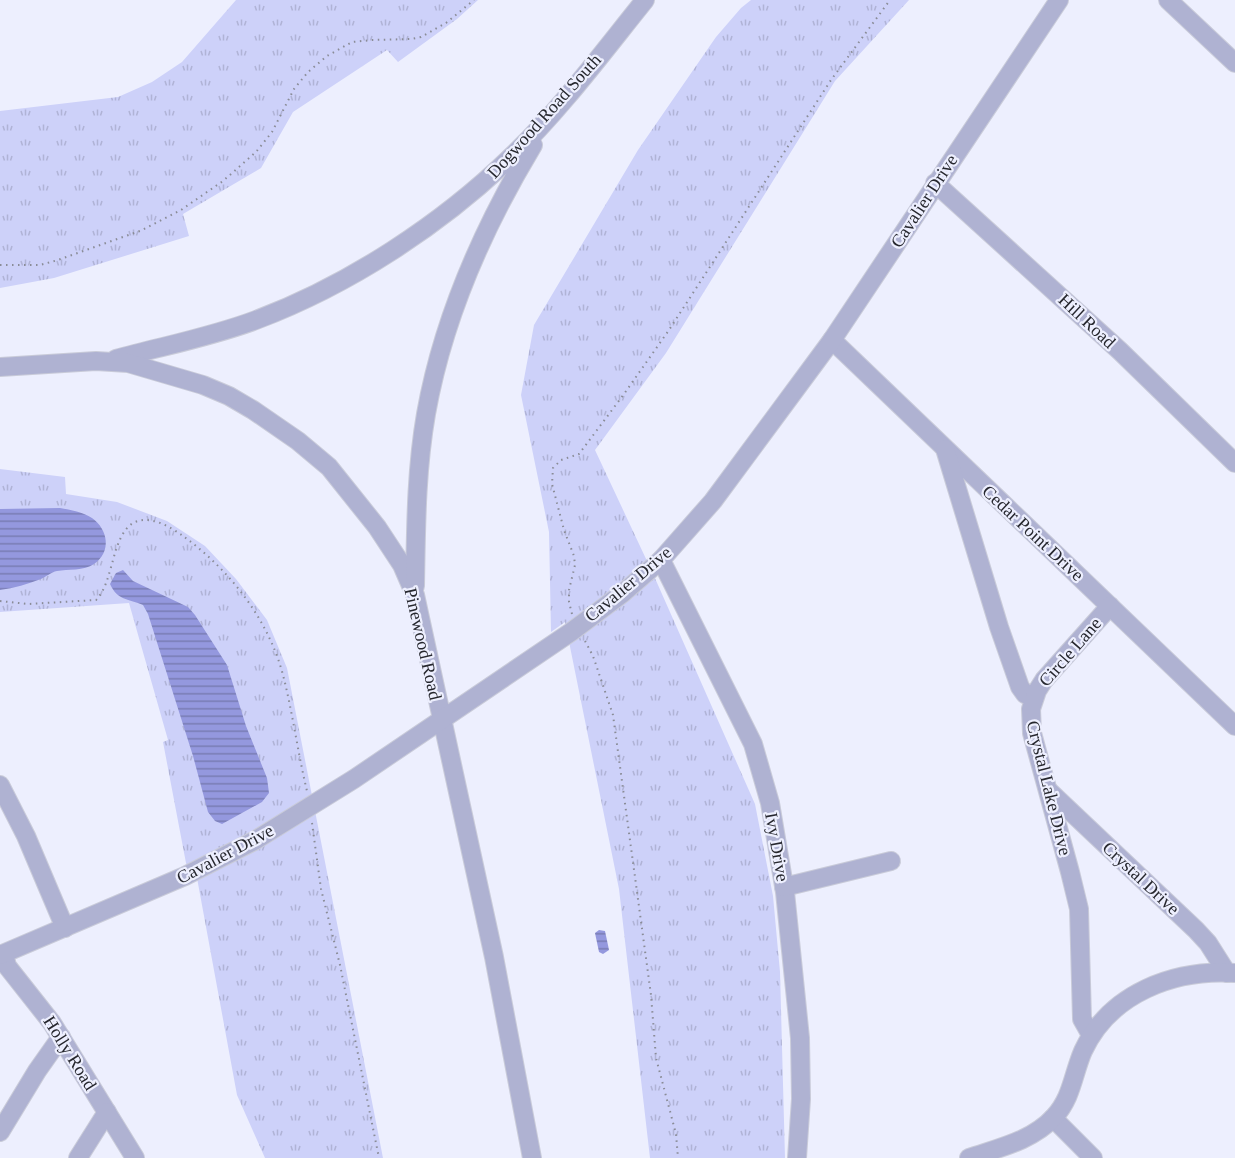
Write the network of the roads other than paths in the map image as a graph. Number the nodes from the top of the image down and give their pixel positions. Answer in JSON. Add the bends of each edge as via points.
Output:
{"nodes":[{"id":1,"x":645,"y":0,"type":"edge"},
{"id":2,"x":1059,"y":0,"type":"edge"},
{"id":3,"x":1167,"y":0,"type":"edge"},
{"id":4,"x":1235,"y":63,"type":"edge"},
{"id":5,"x":554,"y":110,"type":"junction"},
{"id":6,"x":935,"y":183,"type":"junction"},
{"id":7,"x":832,"y":340,"type":"junction"},
{"id":8,"x":105,"y":361,"type":"junction"},
{"id":9,"x":0,"y":367,"type":"edge"},
{"id":10,"x":944,"y":448,"type":"junction"},
{"id":11,"x":1235,"y":463,"type":"edge"},
{"id":12,"x":661,"y":560,"type":"junction"},
{"id":13,"x":415,"y":595,"type":"junction"},
{"id":14,"x":1110,"y":606,"type":"junction"},
{"id":15,"x":1034,"y":699,"type":"junction"},
{"id":16,"x":441,"y":719,"type":"junction"},
{"id":17,"x":1235,"y":726,"type":"edge"},
{"id":18,"x":0,"y":785,"type":"edge"},
{"id":19,"x":1047,"y":790,"type":"junction"},
{"id":20,"x":891,"y":861,"type":"dead end"},
{"id":21,"x":784,"y":887,"type":"junction"},
{"id":22,"x":65,"y":928,"type":"junction"},
{"id":23,"x":2,"y":954,"type":"edge"},
{"id":24,"x":1231,"y":973,"type":"edge"},
{"id":25,"x":7,"y":979,"type":"edge"},
{"id":26,"x":1091,"y":1035,"type":"junction"},
{"id":27,"x":61,"y":1037,"type":"junction"},
{"id":28,"x":107,"y":1113,"type":"junction"},
{"id":29,"x":1053,"y":1118,"type":"junction"},
{"id":30,"x":0,"y":1132,"type":"edge"},
{"id":31,"x":78,"y":1158,"type":"edge"},
{"id":32,"x":135,"y":1158,"type":"edge"},
{"id":33,"x":532,"y":1158,"type":"edge"},
{"id":34,"x":797,"y":1158,"type":"edge"},
{"id":35,"x":969,"y":1158,"type":"edge"},
{"id":36,"x":1093,"y":1158,"type":"edge"}],
"edges":[{"from":1,"to":5,"type":"street","name":"Dogwood Road South"},
{"from":2,"to":6,"type":"street","name":"Cavalier Drive"},
{"from":3,"to":4,"type":"street"},
{"from":5,"to":8,"type":"street","name":"Dogwood Road South","via":[[514,155],[449,211],[344,278],[257,320]]},
{"from":5,"to":13,"type":"street","via":[[478,247],[443,341],[420,456]]},
{"from":6,"to":7,"type":"street","name":"Cavalier Drive"},
{"from":6,"to":11,"type":"street","name":"Hill Road","via":[[1120,351]]},
{"from":7,"to":10,"type":"street","name":"Cedar Point Drive"},
{"from":7,"to":12,"type":"street","name":"Cavalier Drive","via":[[713,501]]},
{"from":8,"to":9,"type":"street","name":"Pinewood Road"},
{"from":8,"to":13,"type":"street","name":"Pinewood Road","via":[[128,363],[203,385],[229,396],[297,441],[329,467],[377,527],[402,565]]},
{"from":10,"to":14,"type":"street","name":"Cedar Point Drive"},
{"from":10,"to":15,"type":"street","name":"Crystal Lake Drive","via":[[1020,687]]},
{"from":12,"to":16,"type":"street","name":"Cavalier Drive","via":[[570,632]]},
{"from":12,"to":21,"type":"street","name":"Ivy Drive","via":[[753,744],[770,803]]},
{"from":13,"to":16,"type":"street","name":"Pinewood Road"},
{"from":14,"to":15,"type":"street","name":"Circle Lane","via":[[1044,680]]},
{"from":14,"to":17,"type":"street","name":"Cedar Point Drive"},
{"from":15,"to":19,"type":"street","name":"Crystal Lake Drive","via":[[1030,719]]},
{"from":16,"to":22,"type":"street","name":"Cavalier Drive","via":[[310,806],[224,856]]},
{"from":16,"to":33,"type":"street","name":"Pinewood Road","via":[[494,957]]},
{"from":18,"to":22,"type":"street"},
{"from":19,"to":24,"type":"street","name":"Crystal Drive","via":[[1196,930]]},
{"from":19,"to":26,"type":"street","name":"Crystal Lake Drive","via":[[1079,912],[1082,1019]]},
{"from":20,"to":21,"type":"street"},
{"from":21,"to":34,"type":"street","name":"Ivy Drive","via":[[800,1038]]},
{"from":22,"to":23,"type":"street","name":"Cavalier Drive"},
{"from":23,"to":25,"type":"street","name":"Holly Road"},
{"from":24,"to":26,"type":"street","via":[[1187,975],[1149,987],[1116,1007]]},
{"from":25,"to":27,"type":"street","name":"Holly Road","via":[[35,999]]},
{"from":26,"to":29,"type":"street","via":[[1069,1094]]},
{"from":27,"to":28,"type":"street","name":"Holly Road"},
{"from":27,"to":30,"type":"street"},
{"from":28,"to":31,"type":"street"},
{"from":28,"to":32,"type":"street","name":"Holly Road"},
{"from":29,"to":35,"type":"street","via":[[1035,1133]]},
{"from":29,"to":36,"type":"street"}]}
